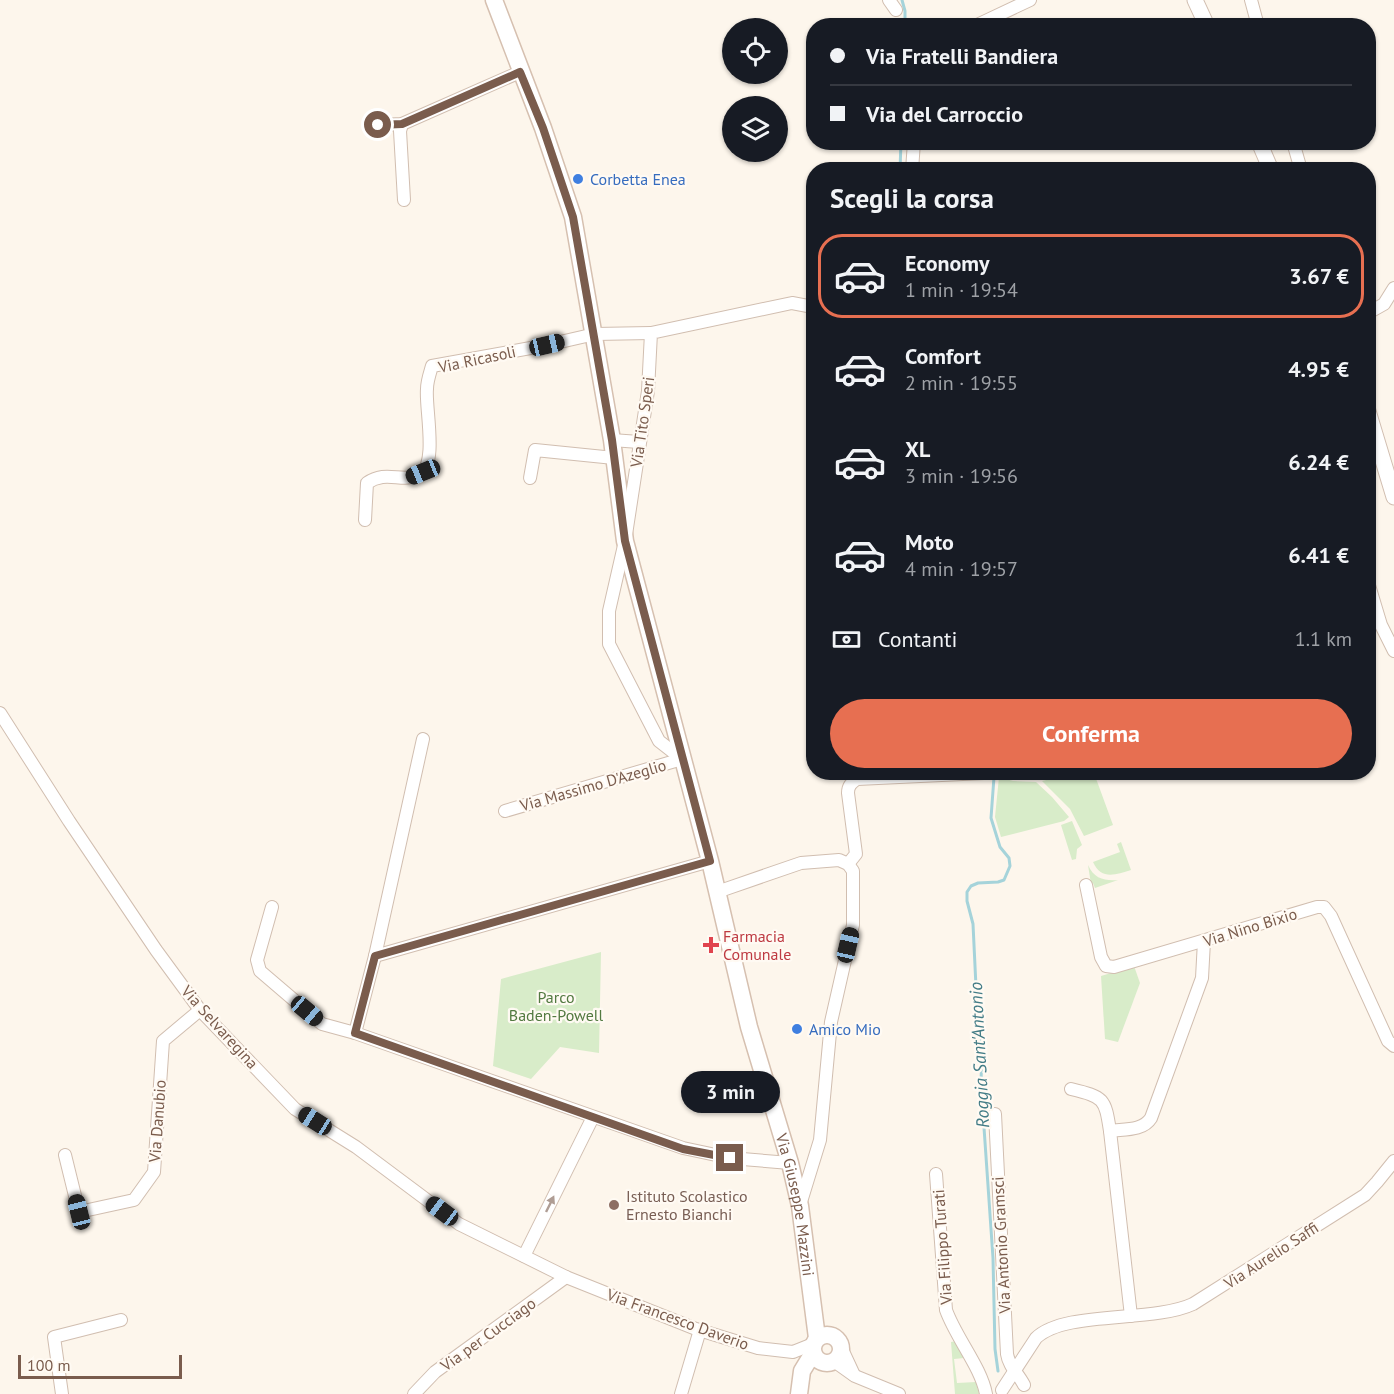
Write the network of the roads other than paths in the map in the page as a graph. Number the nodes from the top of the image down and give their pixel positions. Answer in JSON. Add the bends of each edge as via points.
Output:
{"nodes":[{"id":1,"x":494,"y":0,"type":"edge"},
{"id":2,"x":1030,"y":0,"type":"edge"},
{"id":3,"x":1195,"y":0,"type":"edge"},
{"id":4,"x":1251,"y":0,"type":"edge"},
{"id":5,"x":992,"y":18,"type":"edge"},
{"id":6,"x":1203,"y":18,"type":"edge"},
{"id":7,"x":1256,"y":18,"type":"edge"},
{"id":8,"x":520,"y":72,"type":"junction"},
{"id":9,"x":402,"y":124,"type":"junction"},
{"id":10,"x":378,"y":125,"type":"dead end"},
{"id":11,"x":404,"y":200,"type":"dead end"},
{"id":12,"x":1394,"y":288,"type":"edge"},
{"id":13,"x":806,"y":306,"type":"edge"},
{"id":14,"x":1376,"y":309,"type":"edge"},
{"id":15,"x":651,"y":333,"type":"junction"},
{"id":16,"x":595,"y":334,"type":"junction"},
{"id":17,"x":1376,"y":437,"type":"edge"},
{"id":18,"x":612,"y":440,"type":"junction"},
{"id":19,"x":639,"y":442,"type":"junction"},
{"id":20,"x":614,"y":458,"type":"junction"},
{"id":21,"x":530,"y":478,"type":"dead end"},
{"id":22,"x":1394,"y":497,"type":"edge"},
{"id":23,"x":365,"y":520,"type":"dead end"},
{"id":24,"x":625,"y":541,"type":"junction"},
{"id":25,"x":1376,"y":608,"type":"edge"},
{"id":26,"x":1394,"y":651,"type":"edge"},
{"id":27,"x":0,"y":713,"type":"edge"},
{"id":28,"x":423,"y":739,"type":"dead end"},
{"id":29,"x":682,"y":759,"type":"junction"},
{"id":30,"x":855,"y":780,"type":"edge"},
{"id":31,"x":505,"y":811,"type":"dead end"},
{"id":32,"x":710,"y":861,"type":"junction"},
{"id":33,"x":848,"y":864,"type":"junction"},
{"id":34,"x":1086,"y":885,"type":"dead end"},
{"id":35,"x":717,"y":892,"type":"junction"},
{"id":36,"x":272,"y":907,"type":"dead end"},
{"id":37,"x":1204,"y":941,"type":"junction"},
{"id":38,"x":375,"y":956,"type":"junction"},
{"id":39,"x":200,"y":1010,"type":"junction"},
{"id":40,"x":355,"y":1033,"type":"junction"},
{"id":41,"x":1394,"y":1046,"type":"edge"},
{"id":42,"x":1071,"y":1089,"type":"dead end"},
{"id":43,"x":995,"y":1114,"type":"dead end"},
{"id":44,"x":593,"y":1117,"type":"junction"},
{"id":45,"x":1110,"y":1131,"type":"junction"},
{"id":46,"x":65,"y":1155,"type":"dead end"},
{"id":47,"x":1394,"y":1161,"type":"edge"},
{"id":48,"x":790,"y":1163,"type":"junction"},
{"id":49,"x":936,"y":1174,"type":"dead end"},
{"id":50,"x":800,"y":1206,"type":"junction"},
{"id":51,"x":524,"y":1257,"type":"junction"},
{"id":52,"x":566,"y":1277,"type":"junction"},
{"id":53,"x":1131,"y":1316,"type":"junction"},
{"id":54,"x":121,"y":1320,"type":"dead end"},
{"id":55,"x":700,"y":1330,"type":"junction"},
{"id":56,"x":1032,"y":1346,"type":"junction"},
{"id":57,"x":825,"y":1349,"type":"junction"},
{"id":58,"x":1016,"y":1372,"type":"junction"},
{"id":59,"x":992,"y":1390,"type":"edge"},
{"id":60,"x":1020,"y":1391,"type":"edge"},
{"id":61,"x":62,"y":1394,"type":"edge"},
{"id":62,"x":414,"y":1394,"type":"edge"},
{"id":63,"x":681,"y":1394,"type":"edge"},
{"id":64,"x":799,"y":1394,"type":"edge"},
{"id":65,"x":805,"y":1394,"type":"edge"},
{"id":66,"x":899,"y":1394,"type":"edge"}],
"edges":[{"from":1,"to":8,"type":"main road","name":"Via Giuseppe Mazzini"},
{"from":2,"to":5,"type":"street"},
{"from":3,"to":6,"type":"street"},
{"from":4,"to":7,"type":"street"},
{"from":8,"to":9,"type":"street"},
{"from":8,"to":16,"type":"main road","name":"Via Giuseppe Mazzini","via":[[573,217]]},
{"from":9,"to":10,"type":"street"},
{"from":9,"to":11,"type":"street"},
{"from":12,"to":14,"type":"street"},
{"from":13,"to":15,"type":"street","via":[[792,303]]},
{"from":15,"to":16,"type":"street","name":"Via Ricasoli"},
{"from":15,"to":19,"type":"street","name":"Via Tito Speri","via":[[648,391]]},
{"from":16,"to":18,"type":"main road","name":"Via Giuseppe Mazzini"},
{"from":16,"to":23,"type":"street","name":"Via Ricasoli","via":[[432,366],[427,388],[430,460],[423,472],[412,477],[377,476],[367,483]]},
{"from":17,"to":22,"type":"street"},
{"from":18,"to":19,"type":"street"},
{"from":18,"to":20,"type":"main road","name":"Via Giuseppe Mazzini"},
{"from":19,"to":24,"type":"street","name":"Via Tito Speri"},
{"from":20,"to":21,"type":"street","via":[[535,450]]},
{"from":20,"to":24,"type":"main road","name":"Via Giuseppe Mazzini"},
{"from":24,"to":29,"type":"main road","name":"Via Giuseppe Mazzini"},
{"from":24,"to":29,"type":"street","name":"Via Tito Speri","via":[[609,611],[609,644],[658,741]]},
{"from":25,"to":26,"type":"street"},
{"from":27,"to":39,"type":"street","name":"Via Selvaregina","via":[[75,830]]},
{"from":28,"to":38,"type":"street"},
{"from":29,"to":31,"type":"street","name":"Via Massimo D'Azeglio"},
{"from":29,"to":32,"type":"main road","name":"Via Giuseppe Mazzini"},
{"from":30,"to":33,"type":"street","via":[[848,794],[856,854]]},
{"from":32,"to":35,"type":"main road","name":"Via Giuseppe Mazzini"},
{"from":32,"to":38,"type":"street"},
{"from":33,"to":35,"type":"street","via":[[839,860],[801,863]]},
{"from":33,"to":50,"type":"street","via":[[853,871],[853,925],[831,1022],[820,1140]]},
{"from":34,"to":37,"type":"street","name":"Via Nino Bixio","via":[[1106,966],[1114,968]]},
{"from":35,"to":48,"type":"main road","name":"Via Giuseppe Mazzini","via":[[749,1026]]},
{"from":36,"to":40,"type":"street","via":[[257,960],[260,971],[322,1023]]},
{"from":37,"to":41,"type":"street","name":"Via Nino Bixio","via":[[1324,907],[1388,1041]]},
{"from":37,"to":45,"type":"street","via":[[1202,978],[1151,1118],[1141,1127]]},
{"from":38,"to":40,"type":"street"},
{"from":39,"to":46,"type":"street","name":"Via Danubio","via":[[163,1041],[154,1172],[134,1200],[79,1212]]},
{"from":39,"to":51,"type":"street","name":"Via Selvaregina","via":[[295,1109],[356,1147],[459,1224]]},
{"from":40,"to":44,"type":"street"},
{"from":42,"to":45,"type":"street","via":[[1099,1097],[1105,1104]]},
{"from":43,"to":58,"type":"street","name":"Via Antonio Gramsci","via":[[1007,1354],[1008,1363]]},
{"from":44,"to":48,"type":"street","via":[[683,1149]]},
{"from":51,"to":44,"type":"street","one_way":true},
{"from":45,"to":53,"type":"street"},
{"from":47,"to":53,"type":"street","name":"Via Aurelio Saffi","via":[[1365,1195],[1193,1304],[1178,1310]]},
{"from":48,"to":50,"type":"main road","name":"Via Giuseppe Mazzini"},
{"from":49,"to":59,"type":"street","name":"Via Filippo Turati","via":[[946,1310]]},
{"from":50,"to":57,"type":"main road","name":"Via Giuseppe Mazzini","via":[[812,1296]]},
{"from":51,"to":52,"type":"street","name":"Via Selvaregina"},
{"from":52,"to":55,"type":"street","name":"Via Francesco Daverio"},
{"from":52,"to":62,"type":"street","name":"Via per Cucciago","via":[[435,1372]]},
{"from":53,"to":56,"type":"street","name":"Via Aurelio Saffi","via":[[1052,1327],[1036,1338]]},
{"from":54,"to":61,"type":"street","via":[[54,1337]]},
{"from":55,"to":57,"type":"street","name":"Via Francesco Daverio","via":[[758,1348],[793,1352]]},
{"from":55,"to":63,"type":"street"},
{"from":56,"to":58,"type":"street","name":"Via Aurelio Saffi"},
{"from":56,"to":60,"type":"street"},
{"from":57,"to":64,"type":"main road","via":[[802,1371]]},
{"from":57,"to":65,"type":"main road","via":[[808,1379]]},
{"from":57,"to":66,"type":"street","via":[[855,1376]]},
{"from":58,"to":59,"type":"street","name":"Via Aurelio Saffi"},
{"from":58,"to":60,"type":"street","name":"Via Antonio Gramsci"},
{"from":59,"to":60,"type":"street"}]}
